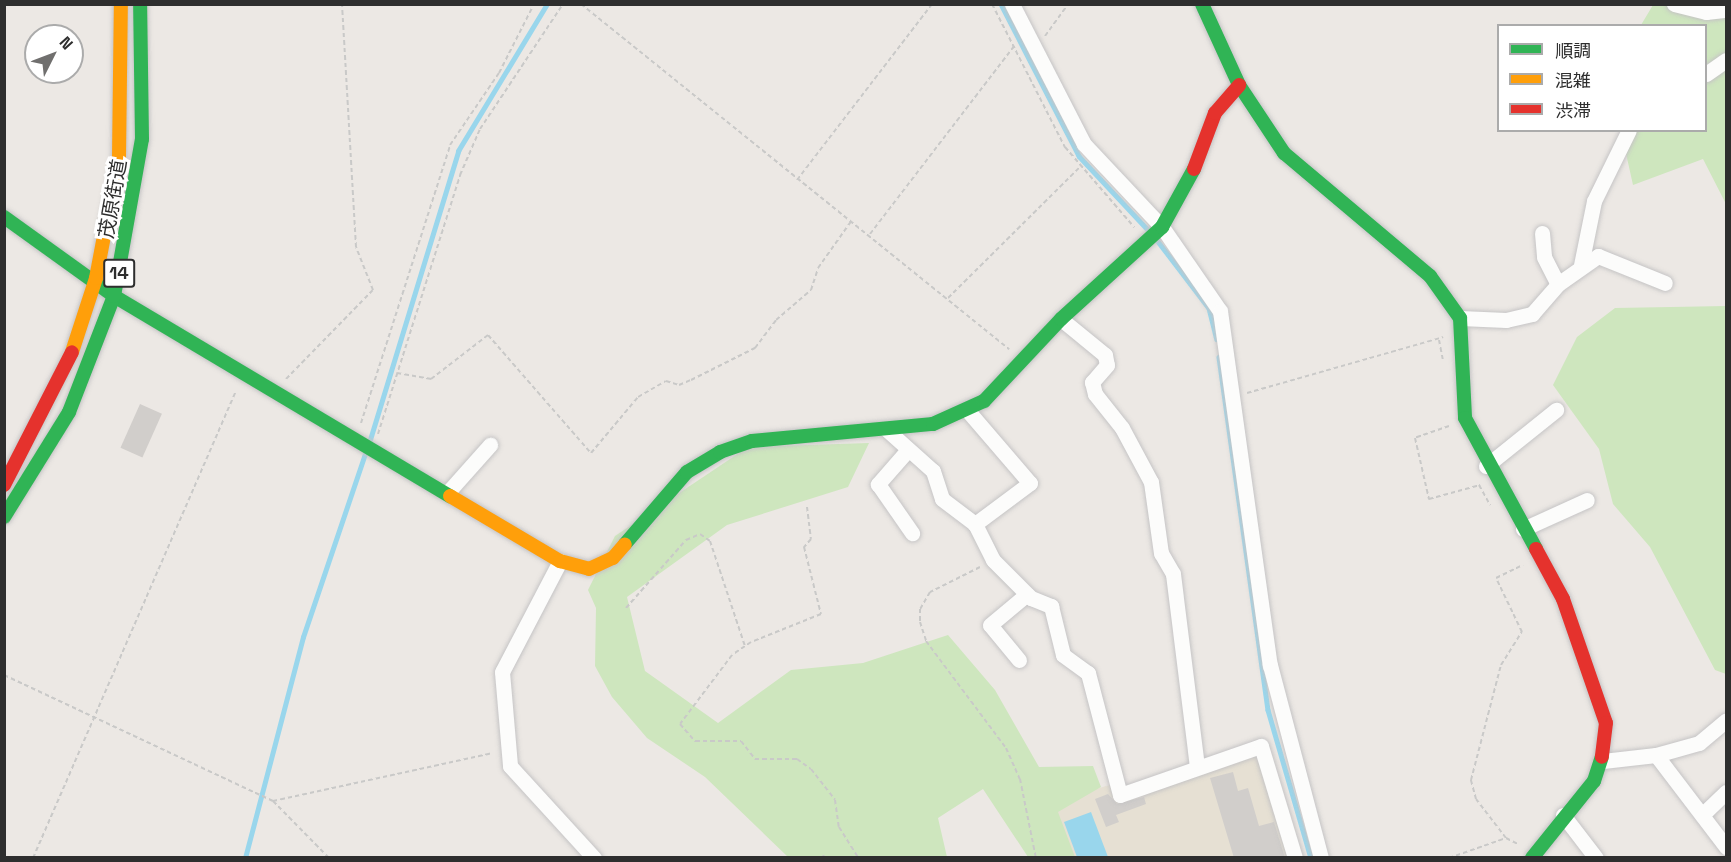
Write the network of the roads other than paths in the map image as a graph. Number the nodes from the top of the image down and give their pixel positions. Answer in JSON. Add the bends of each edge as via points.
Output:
{"nodes":[{"id":1,"x":121,"y":4,"type":"edge"},
{"id":2,"x":140,"y":4,"type":"edge"},
{"id":3,"x":1012,"y":4,"type":"edge"},
{"id":4,"x":1202,"y":4,"type":"edge"},
{"id":5,"x":1674,"y":4,"type":"edge"},
{"id":6,"x":1726,"y":10,"type":"edge"},
{"id":7,"x":1726,"y":60,"type":"edge"},
{"id":8,"x":1707,"y":73,"type":"edge"},
{"id":9,"x":1239,"y":85,"type":"junction"},
{"id":10,"x":1628,"y":132,"type":"edge"},
{"id":11,"x":4,"y":217,"type":"edge"},
{"id":12,"x":1162,"y":227,"type":"junction"},
{"id":13,"x":1542,"y":233,"type":"dead end"},
{"id":14,"x":1581,"y":265,"type":"junction"},
{"id":15,"x":96,"y":278,"type":"junction"},
{"id":16,"x":1665,"y":283,"type":"dead end"},
{"id":17,"x":1558,"y":284,"type":"junction"},
{"id":18,"x":114,"y":296,"type":"junction"},
{"id":19,"x":1460,"y":318,"type":"junction"},
{"id":20,"x":1061,"y":319,"type":"junction"},
{"id":21,"x":1556,"y":410,"type":"dead end"},
{"id":22,"x":968,"y":411,"type":"junction"},
{"id":23,"x":886,"y":429,"type":"junction"},
{"id":24,"x":490,"y":445,"type":"dead end"},
{"id":25,"x":906,"y":452,"type":"junction"},
{"id":26,"x":1489,"y":471,"type":"junction"},
{"id":27,"x":4,"y":485,"type":"edge"},
{"id":28,"x":449,"y":491,"type":"junction"},
{"id":29,"x":1587,"y":500,"type":"dead end"},
{"id":30,"x":4,"y":517,"type":"edge"},
{"id":31,"x":975,"y":524,"type":"junction"},
{"id":32,"x":1523,"y":529,"type":"junction"},
{"id":33,"x":912,"y":534,"type":"dead end"},
{"id":34,"x":560,"y":561,"type":"junction"},
{"id":35,"x":1028,"y":594,"type":"junction"},
{"id":36,"x":1019,"y":660,"type":"dead end"},
{"id":37,"x":1726,"y":720,"type":"edge"},
{"id":38,"x":1656,"y":755,"type":"junction"},
{"id":39,"x":1603,"y":761,"type":"junction"},
{"id":40,"x":1197,"y":767,"type":"junction"},
{"id":41,"x":1726,"y":792,"type":"edge"},
{"id":42,"x":1563,"y":815,"type":"junction"},
{"id":43,"x":1702,"y":815,"type":"junction"},
{"id":44,"x":1726,"y":848,"type":"edge"},
{"id":45,"x":1533,"y":855,"type":"edge"},
{"id":46,"x":594,"y":858,"type":"edge"},
{"id":47,"x":1295,"y":858,"type":"edge"},
{"id":48,"x":1321,"y":858,"type":"edge"},
{"id":49,"x":1596,"y":858,"type":"edge"}],
"edges":[{"from":1,"to":15,"type":"street","name":"茂原街道","number":"14","via":[[119,157]]},
{"from":2,"to":18,"type":"street","name":"茂原街道","number":"14","via":[[142,139]]},
{"from":3,"to":12,"type":"street","via":[[1084,144]]},
{"from":4,"to":9,"type":"street"},
{"from":5,"to":6,"type":"street","via":[[1706,12]]},
{"from":7,"to":8,"type":"street"},
{"from":9,"to":12,"type":"street","via":[[1215,113],[1185,192]]},
{"from":9,"to":19,"type":"street","via":[[1284,153],[1430,276]]},
{"from":10,"to":14,"type":"street","via":[[1594,201]]},
{"from":11,"to":15,"type":"street"},
{"from":12,"to":20,"type":"street"},
{"from":12,"to":48,"type":"street","via":[[1220,311],[1270,664]]},
{"from":13,"to":17,"type":"street","via":[[1544,257]]},
{"from":14,"to":16,"type":"street","via":[[1598,256],[1612,257]]},
{"from":14,"to":17,"type":"street"},
{"from":15,"to":18,"type":"street"},
{"from":15,"to":27,"type":"street","name":"茂原街道","number":"14","via":[[70,357]]},
{"from":17,"to":19,"type":"street","via":[[1532,314],[1506,320]]},
{"from":18,"to":28,"type":"street","via":[[243,375]]},
{"from":18,"to":30,"type":"street","name":"茂原街道","number":"14","via":[[69,412]]},
{"from":19,"to":26,"type":"street","via":[[1462,406]]},
{"from":20,"to":22,"type":"street"},
{"from":20,"to":40,"type":"street","via":[[1104,355],[1107,365],[1092,382],[1095,394],[1122,428],[1151,482],[1161,553],[1173,574]]},
{"from":21,"to":26,"type":"street"},
{"from":22,"to":23,"type":"street","via":[[933,424]]},
{"from":22,"to":31,"type":"street","via":[[1030,483]]},
{"from":23,"to":25,"type":"street"},
{"from":23,"to":34,"type":"street","via":[[734,446],[687,472],[613,558],[589,569]]},
{"from":24,"to":28,"type":"street"},
{"from":25,"to":31,"type":"street","via":[[933,471],[942,499],[954,512]]},
{"from":25,"to":33,"type":"street","via":[[878,484]]},
{"from":26,"to":32,"type":"street"},
{"from":28,"to":34,"type":"street"},
{"from":29,"to":32,"type":"street"},
{"from":31,"to":35,"type":"street","via":[[993,560]]},
{"from":32,"to":39,"type":"street","via":[[1563,599],[1602,705]]},
{"from":34,"to":46,"type":"street","via":[[502,672],[508,750],[510,766],[520,782]]},
{"from":35,"to":36,"type":"street","via":[[990,625]]},
{"from":35,"to":40,"type":"street","via":[[1051,606],[1063,655],[1088,673],[1120,795]]},
{"from":37,"to":38,"type":"street","via":[[1699,743]]},
{"from":38,"to":39,"type":"street"},
{"from":38,"to":43,"type":"street"},
{"from":39,"to":42,"type":"street","via":[[1594,781]]},
{"from":40,"to":47,"type":"street","via":[[1261,746]]},
{"from":41,"to":43,"type":"street"},
{"from":42,"to":45,"type":"street"},
{"from":42,"to":49,"type":"street"},
{"from":43,"to":44,"type":"street"}]}
